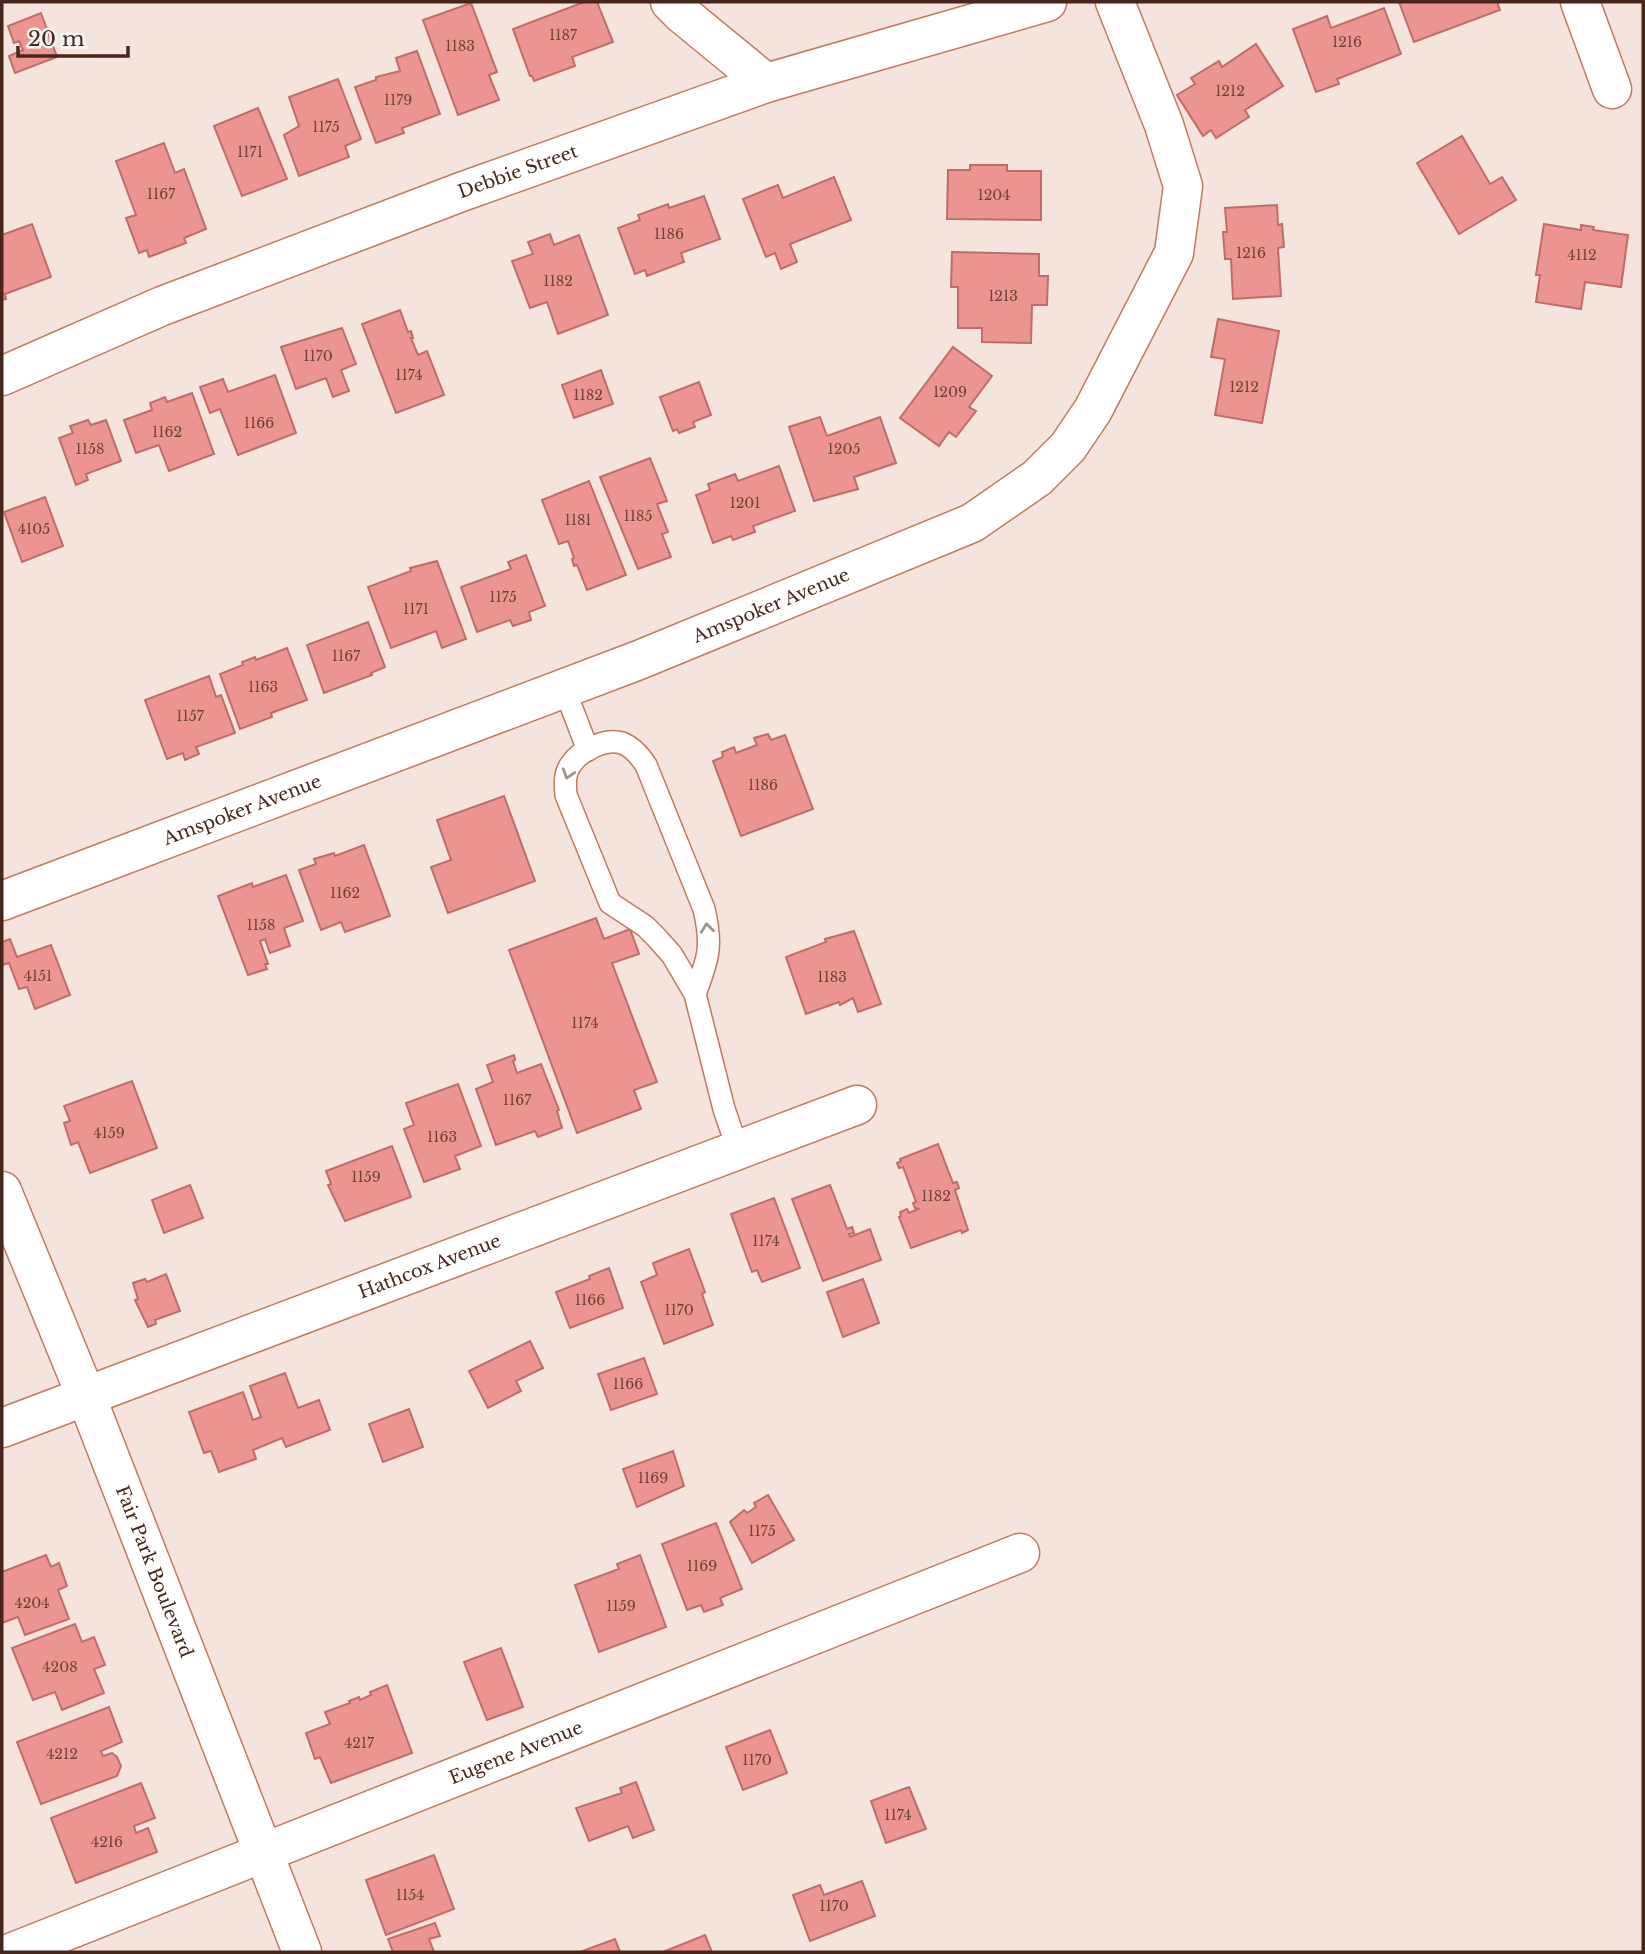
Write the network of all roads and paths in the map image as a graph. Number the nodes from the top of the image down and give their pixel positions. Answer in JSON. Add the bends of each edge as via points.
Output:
{"nodes":[{"id":1,"x":670,"y":2,"type":"edge"},
{"id":2,"x":1047,"y":2,"type":"edge"},
{"id":3,"x":1115,"y":2,"type":"edge"},
{"id":4,"x":1580,"y":2,"type":"edge"},
{"id":5,"x":766,"y":83,"type":"junction"},
{"id":6,"x":1612,"y":89,"type":"dead end"},
{"id":7,"x":2,"y":376,"type":"edge"},
{"id":8,"x":564,"y":688,"type":"junction"},
{"id":9,"x":588,"y":750,"type":"junction"},
{"id":10,"x":2,"y":901,"type":"edge"},
{"id":11,"x":695,"y":994,"type":"junction"},
{"id":12,"x":857,"y":1105,"type":"dead end"},
{"id":13,"x":738,"y":1150,"type":"junction"},
{"id":14,"x":2,"y":1191,"type":"edge"},
{"id":15,"x":86,"y":1396,"type":"junction"},
{"id":16,"x":2,"y":1428,"type":"edge"},
{"id":17,"x":1020,"y":1553,"type":"dead end"},
{"id":18,"x":264,"y":1853,"type":"junction"},
{"id":19,"x":13,"y":1952,"type":"edge"},
{"id":20,"x":302,"y":1952,"type":"edge"}],
"edges":[{"from":1,"to":5,"type":"street"},
{"from":2,"to":5,"type":"street","name":"Debbie Street"},
{"from":3,"to":8,"type":"street","name":"Amspoker Avenue","via":[[1183,186],[1174,253],[1093,410],[1068,447],[1037,478],[972,523]]},
{"from":4,"to":6,"type":"street"},
{"from":5,"to":7,"type":"street","name":"Debbie Street","via":[[162,306]]},
{"from":8,"to":9,"type":"lane"},
{"from":8,"to":10,"type":"street","name":"Amspoker Avenue"},
{"from":9,"to":11,"type":"lane","one_way":true,"via":[[571,763],[564,780],[605,894],[672,955]]},
{"from":11,"to":9,"type":"lane","one_way":true,"via":[[709,956],[709,928],[646,765],[636,751],[621,742]]},
{"from":11,"to":13,"type":"lane"},
{"from":12,"to":13,"type":"street","name":"Hathcox Avenue"},
{"from":13,"to":15,"type":"street","name":"Hathcox Avenue"},
{"from":14,"to":15,"type":"street","name":"Fair Park Boulevard"},
{"from":15,"to":16,"type":"street","name":"Hathcox Avenue"},
{"from":15,"to":18,"type":"street","name":"Fair Park Boulevard"},
{"from":17,"to":18,"type":"street","name":"Eugene Avenue"},
{"from":18,"to":19,"type":"street","name":"Eugene Avenue"},
{"from":18,"to":20,"type":"street","name":"Fair Park Boulevard"}]}
